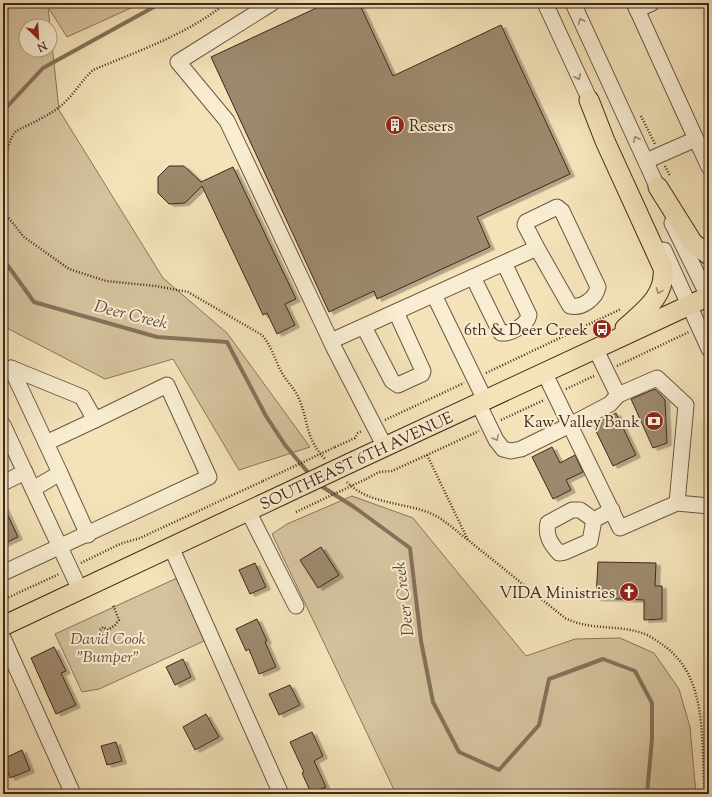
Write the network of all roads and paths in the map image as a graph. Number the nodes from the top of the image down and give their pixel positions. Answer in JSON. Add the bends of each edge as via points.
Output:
{"nodes":[{"id":1,"x":226,"y":3,"type":"edge"},
{"id":2,"x":272,"y":3,"type":"edge"},
{"id":3,"x":545,"y":3,"type":"edge"},
{"id":4,"x":573,"y":3,"type":"edge"},
{"id":5,"x":652,"y":3,"type":"edge"},
{"id":6,"x":636,"y":6,"type":"edge"},
{"id":7,"x":589,"y":100,"type":"junction"},
{"id":8,"x":640,"y":113,"type":"dead end"},
{"id":9,"x":696,"y":139,"type":"junction"},
{"id":10,"x":660,"y":155,"type":"junction"},
{"id":11,"x":646,"y":162,"type":"junction"},
{"id":12,"x":709,"y":167,"type":"edge"},
{"id":13,"x":665,"y":184,"type":"junction"},
{"id":14,"x":3,"y":190,"type":"edge"},
{"id":15,"x":3,"y":212,"type":"edge"},
{"id":16,"x":537,"y":248,"type":"junction"},
{"id":17,"x":709,"y":256,"type":"edge"},
{"id":18,"x":504,"y":263,"type":"junction"},
{"id":19,"x":473,"y":277,"type":"junction"},
{"id":20,"x":434,"y":295,"type":"junction"},
{"id":21,"x":709,"y":297,"type":"edge"},
{"id":22,"x":689,"y":305,"type":"junction"},
{"id":23,"x":626,"y":307,"type":"dead end"},
{"id":24,"x":396,"y":312,"type":"junction"},
{"id":25,"x":364,"y":326,"type":"junction"},
{"id":26,"x":699,"y":327,"type":"junction"},
{"id":27,"x":614,"y":339,"type":"junction"},
{"id":28,"x":332,"y":341,"type":"junction"},
{"id":29,"x":595,"y":348,"type":"junction"},
{"id":30,"x":709,"y":349,"type":"edge"},
{"id":31,"x":7,"y":369,"type":"edge"},
{"id":32,"x":607,"y":370,"type":"junction"},
{"id":33,"x":544,"y":372,"type":"junction"},
{"id":34,"x":475,"y":378,"type":"junction"},
{"id":35,"x":556,"y":395,"type":"junction"},
{"id":36,"x":618,"y":395,"type":"junction"},
{"id":37,"x":482,"y":401,"type":"junction"},
{"id":38,"x":95,"y":420,"type":"junction"},
{"id":39,"x":3,"y":425,"type":"edge"},
{"id":40,"x":570,"y":425,"type":"junction"},
{"id":41,"x":373,"y":426,"type":"junction"},
{"id":42,"x":489,"y":426,"type":"junction"},
{"id":43,"x":46,"y":443,"type":"junction"},
{"id":44,"x":385,"y":447,"type":"junction"},
{"id":45,"x":427,"y":455,"type":"junction"},
{"id":46,"x":327,"y":461,"type":"dead end"},
{"id":47,"x":347,"y":470,"type":"junction"},
{"id":48,"x":25,"y":472,"type":"junction"},
{"id":49,"x":60,"y":473,"type":"junction"},
{"id":50,"x":3,"y":483,"type":"edge"},
{"id":51,"x":33,"y":489,"type":"junction"},
{"id":52,"x":676,"y":503,"type":"junction"},
{"id":53,"x":709,"y":506,"type":"edge"},
{"id":54,"x":612,"y":510,"type":"junction"},
{"id":55,"x":248,"y":511,"type":"junction"},
{"id":56,"x":296,"y":512,"type":"dead end"},
{"id":57,"x":594,"y":520,"type":"dead end"},
{"id":58,"x":88,"y":535,"type":"junction"},
{"id":59,"x":468,"y":540,"type":"junction"},
{"id":60,"x":60,"y":547,"type":"junction"},
{"id":61,"x":171,"y":547,"type":"junction"},
{"id":62,"x":70,"y":568,"type":"junction"},
{"id":63,"x":3,"y":574,"type":"edge"},
{"id":64,"x":80,"y":590,"type":"junction"},
{"id":65,"x":3,"y":600,"type":"edge"},
{"id":66,"x":113,"y":604,"type":"dead end"},
{"id":67,"x":296,"y":606,"type":"dead end"},
{"id":68,"x":3,"y":626,"type":"edge"},
{"id":69,"x":108,"y":630,"type":"dead end"},
{"id":70,"x":3,"y":638,"type":"edge"},
{"id":71,"x":73,"y":794,"type":"edge"},
{"id":72,"x":281,"y":794,"type":"edge"},
{"id":73,"x":705,"y":794,"type":"edge"}],
"edges":[{"from":1,"to":14,"type":"path","via":[[188,28],[93,70],[57,110],[16,131],[8,148]]},
{"from":2,"to":28,"type":"street","via":[[178,62],[227,121]]},
{"from":3,"to":7,"type":"street","one_way":true},
{"from":11,"to":4,"type":"street","one_way":true},
{"from":5,"to":6,"type":"street"},
{"from":6,"to":9,"type":"street"},
{"from":7,"to":22,"type":"street","via":[[611,137]]},
{"from":7,"to":27,"type":"main road","one_way":true,"via":[[664,274],[655,301]]},
{"from":8,"to":10,"type":"path"},
{"from":9,"to":10,"type":"street"},
{"from":9,"to":12,"type":"street"},
{"from":10,"to":11,"type":"street"},
{"from":10,"to":13,"type":"path"},
{"from":11,"to":13,"type":"street"},
{"from":13,"to":17,"type":"main road","via":[[693,243]]},
{"from":13,"to":21,"type":"street","via":[[674,228]]},
{"from":15,"to":46,"type":"path","via":[[24,237],[69,268],[106,281],[188,292],[262,335],[282,374],[301,402],[308,434],[317,451]]},
{"from":16,"to":16,"type":"street","via":[[525,225],[526,222],[557,207],[560,208],[598,287],[597,294],[592,299],[574,307],[570,306]]},
{"from":16,"to":18,"type":"street"},
{"from":18,"to":19,"type":"street"},
{"from":18,"to":19,"type":"street","via":[[529,315],[525,323],[506,333],[499,330]]},
{"from":19,"to":20,"type":"street"},
{"from":20,"to":24,"type":"street"},
{"from":20,"to":34,"type":"street"},
{"from":21,"to":22,"type":"main road","name":"SOUTHEAST 6TH AVENUE"},
{"from":22,"to":26,"type":"street"},
{"from":22,"to":27,"type":"main road","name":"SOUTHEAST 6TH AVENUE"},
{"from":23,"to":34,"type":"path"},
{"from":24,"to":25,"type":"street"},
{"from":24,"to":25,"type":"street","via":[[423,371],[422,374],[398,385],[392,381]]},
{"from":25,"to":28,"type":"street"},
{"from":26,"to":30,"type":"street"},
{"from":26,"to":32,"type":"path"},
{"from":27,"to":29,"type":"main road","name":"SOUTHEAST 6TH AVENUE"},
{"from":28,"to":41,"type":"street"},
{"from":29,"to":32,"type":"street"},
{"from":29,"to":33,"type":"main road","name":"SOUTHEAST 6TH AVENUE"},
{"from":31,"to":38,"type":"street","via":[[82,397]]},
{"from":31,"to":43,"type":"street"},
{"from":32,"to":35,"type":"path"},
{"from":32,"to":36,"type":"street"},
{"from":33,"to":35,"type":"street"},
{"from":33,"to":37,"type":"main road","name":"SOUTHEAST 6TH AVENUE"},
{"from":34,"to":37,"type":"street"},
{"from":34,"to":41,"type":"path"},
{"from":35,"to":40,"type":"street"},
{"from":35,"to":42,"type":"path"},
{"from":36,"to":40,"type":"street","via":[[610,404]]},
{"from":36,"to":52,"type":"street","via":[[657,378],[686,405]]},
{"from":37,"to":42,"type":"street"},
{"from":37,"to":44,"type":"main road","name":"SOUTHEAST 6TH AVENUE"},
{"from":38,"to":43,"type":"street"},
{"from":38,"to":58,"type":"street","via":[[167,386],[209,477]]},
{"from":39,"to":48,"type":"street"},
{"from":42,"to":40,"type":"street","one_way":true,"via":[[503,449],[510,451],[521,449]]},
{"from":40,"to":54,"type":"street"},
{"from":41,"to":44,"type":"street"},
{"from":41,"to":62,"type":"path","bridge":true,"via":[[336,447]]},
{"from":42,"to":45,"type":"path"},
{"from":43,"to":49,"type":"street"},
{"from":44,"to":47,"type":"main road","name":"SOUTHEAST 6TH AVENUE"},
{"from":45,"to":56,"type":"path","bridge":true,"via":[[392,471],[379,472]]},
{"from":45,"to":59,"type":"path"},
{"from":47,"to":55,"type":"main road","name":"SOUTHEAST 6TH AVENUE","bridge":true},
{"from":47,"to":59,"type":"path","via":[[353,488],[371,498],[430,514],[444,521]]},
{"from":48,"to":50,"type":"street"},
{"from":48,"to":51,"type":"street"},
{"from":49,"to":51,"type":"street"},
{"from":49,"to":58,"type":"street"},
{"from":51,"to":60,"type":"street"},
{"from":52,"to":53,"type":"street"},
{"from":52,"to":54,"type":"street","via":[[620,528]]},
{"from":54,"to":57,"type":"street"},
{"from":55,"to":61,"type":"main road","name":"SOUTHEAST 6TH AVENUE"},
{"from":55,"to":67,"type":"street"},
{"from":58,"to":60,"type":"street"},
{"from":59,"to":73,"type":"path","via":[[565,618],[590,627],[614,627],[643,633],[675,653],[684,665],[699,702]]},
{"from":60,"to":62,"type":"street"},
{"from":60,"to":63,"type":"street"},
{"from":61,"to":64,"type":"main road","name":"SOUTHEAST 6TH AVENUE"},
{"from":61,"to":72,"type":"street"},
{"from":62,"to":64,"type":"street"},
{"from":62,"to":65,"type":"path"},
{"from":64,"to":68,"type":"main road","name":"SOUTHEAST 6TH AVENUE"},
{"from":66,"to":69,"type":"path","via":[[119,620]]},
{"from":70,"to":71,"type":"street"}]}
